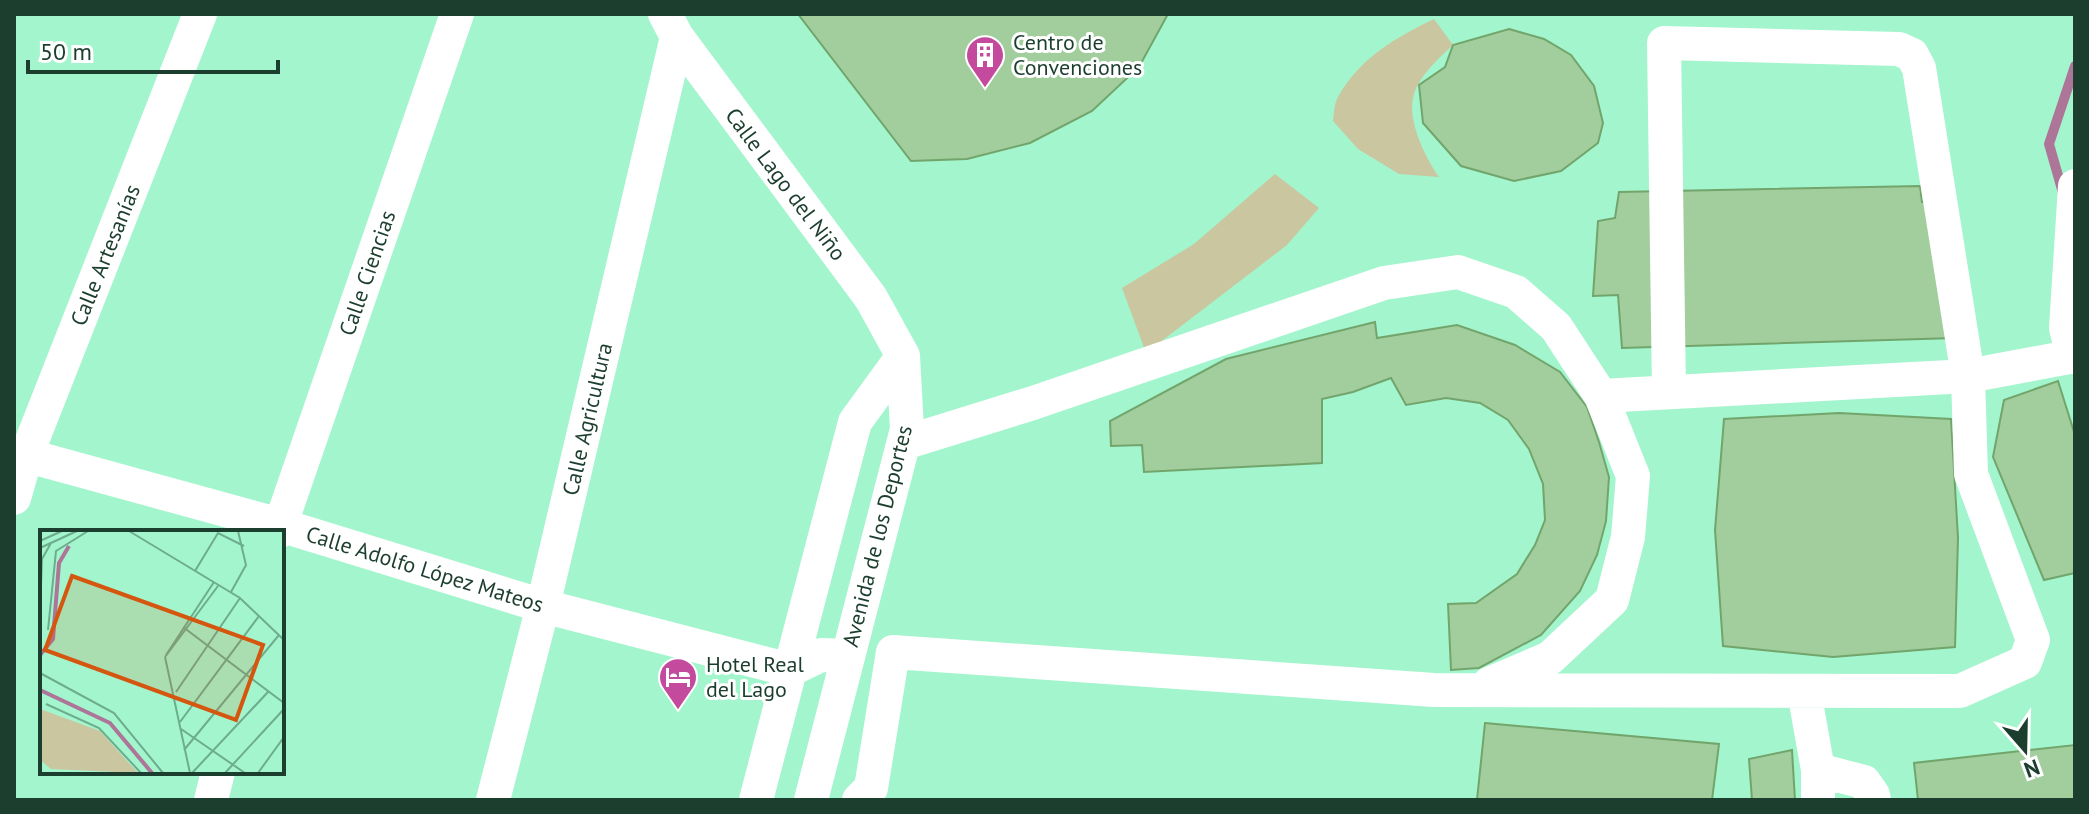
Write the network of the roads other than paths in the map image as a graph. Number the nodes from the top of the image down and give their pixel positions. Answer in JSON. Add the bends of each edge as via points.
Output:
{"nodes":[{"id":1,"x":200,"y":14,"type":"edge"},
{"id":2,"x":457,"y":14,"type":"edge"},
{"id":3,"x":671,"y":26,"type":"edge"},
{"id":4,"x":2075,"y":186,"type":"edge"},
{"id":5,"x":903,"y":356,"type":"junction"},
{"id":6,"x":2074,"y":356,"type":"edge"},
{"id":7,"x":1968,"y":376,"type":"junction"},
{"id":8,"x":1669,"y":392,"type":"junction"},
{"id":9,"x":1601,"y":396,"type":"junction"},
{"id":10,"x":904,"y":443,"type":"junction"},
{"id":11,"x":20,"y":454,"type":"edge"},
{"id":12,"x":14,"y":498,"type":"edge"},
{"id":13,"x":279,"y":529,"type":"edge"},
{"id":14,"x":284,"y":530,"type":"edge"},
{"id":15,"x":543,"y":606,"type":"junction"},
{"id":16,"x":847,"y":656,"type":"junction"},
{"id":17,"x":790,"y":670,"type":"junction"},
{"id":18,"x":1474,"y":690,"type":"junction"},
{"id":19,"x":1804,"y":691,"type":"junction"},
{"id":20,"x":834,"y":707,"type":"junction"},
{"id":21,"x":218,"y":774,"type":"edge"},
{"id":22,"x":1818,"y":785,"type":"edge"},
{"id":23,"x":211,"y":800,"type":"edge"},
{"id":24,"x":493,"y":800,"type":"edge"},
{"id":25,"x":756,"y":800,"type":"edge"},
{"id":26,"x":811,"y":800,"type":"edge"},
{"id":27,"x":859,"y":800,"type":"edge"},
{"id":28,"x":1874,"y":800,"type":"edge"}],
"edges":[{"from":1,"to":11,"type":"street","name":"Calle Artesanías"},
{"from":2,"to":13,"type":"street","name":"Calle Ciencias"},
{"from":3,"to":5,"type":"street","name":"Calle Lago del Niño","via":[[871,298]]},
{"from":3,"to":15,"type":"street","name":"Calle Agricultura"},
{"from":4,"to":6,"type":"street","via":[[2066,328]]},
{"from":5,"to":10,"type":"street","name":"Avenida de los Deportes"},
{"from":5,"to":17,"type":"street","name":"Avenida de los Deportes","via":[[855,422]]},
{"from":6,"to":7,"type":"street"},
{"from":7,"to":8,"type":"street"},
{"from":7,"to":8,"type":"street","via":[[1919,68],[1912,55],[1899,49],[1664,43]]},
{"from":7,"to":19,"type":"street","via":[[1971,474],[2033,640],[2025,662],[1960,691]]},
{"from":8,"to":9,"type":"street"},
{"from":9,"to":10,"type":"street","via":[[1556,327],[1516,292],[1458,272],[1384,283]]},
{"from":9,"to":18,"type":"street","via":[[1633,476],[1628,537],[1612,600],[1550,658]]},
{"from":10,"to":16,"type":"street","name":"Avenida de los Deportes"},
{"from":11,"to":12,"type":"street","name":"Calle Artesanías"},
{"from":11,"to":13,"type":"street","name":"Calle Adolfo López Mateos"},
{"from":14,"to":15,"type":"street","name":"Calle Adolfo López Mateos"},
{"from":15,"to":17,"type":"street","name":"Calle Adolfo López Mateos"},
{"from":15,"to":24,"type":"street","name":"Calle Agricultura"},
{"from":16,"to":17,"type":"street","via":[[821,655]]},
{"from":16,"to":20,"type":"street","name":"Avenida de los Deportes"},
{"from":17,"to":20,"type":"street","via":[[802,693]]},
{"from":17,"to":25,"type":"street","name":"Avenida de los Deportes"},
{"from":18,"to":19,"type":"street"},
{"from":18,"to":27,"type":"street","via":[[893,652],[871,788]]},
{"from":19,"to":22,"type":"street"},
{"from":20,"to":26,"type":"street","name":"Avenida de los Deportes"},
{"from":21,"to":23,"type":"street"},
{"from":22,"to":28,"type":"street","via":[[1864,782]]}]}
